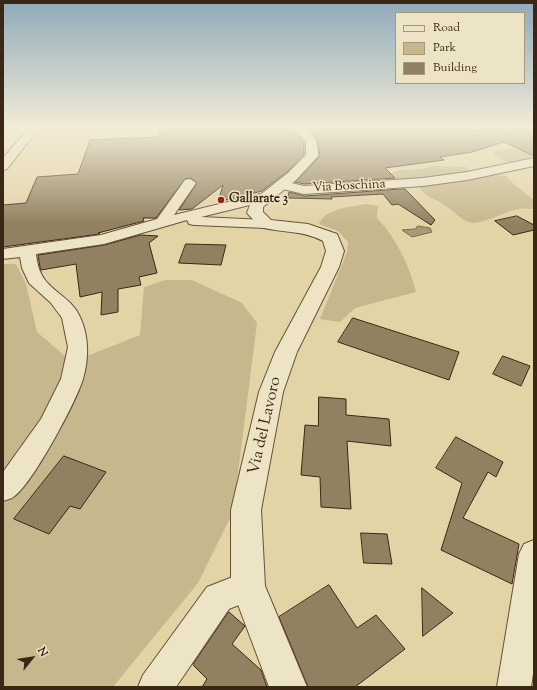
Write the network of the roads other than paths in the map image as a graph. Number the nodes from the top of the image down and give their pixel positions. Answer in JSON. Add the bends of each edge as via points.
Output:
{"nodes":[{"id":1,"x":308,"y":160,"type":"edge"},
{"id":2,"x":534,"y":162,"type":"edge"},
{"id":3,"x":534,"y":170,"type":"edge"},
{"id":4,"x":484,"y":172,"type":"junction"},
{"id":5,"x":190,"y":183,"type":"dead end"},
{"id":6,"x":283,"y":185,"type":"junction"},
{"id":7,"x":265,"y":198,"type":"junction"},
{"id":8,"x":162,"y":222,"type":"junction"},
{"id":9,"x":266,"y":224,"type":"junction"},
{"id":10,"x":27,"y":251,"type":"junction"},
{"id":11,"x":3,"y":254,"type":"edge"},
{"id":12,"x":3,"y":489,"type":"edge"},
{"id":13,"x":534,"y":554,"type":"edge"},
{"id":14,"x":248,"y":586,"type":"junction"},
{"id":15,"x":155,"y":687,"type":"edge"},
{"id":16,"x":288,"y":687,"type":"edge"},
{"id":17,"x":514,"y":687,"type":"edge"}],
"edges":[{"from":1,"to":6,"type":"street"},
{"from":2,"to":4,"type":"street","name":"Via Boschina"},
{"from":3,"to":4,"type":"street"},
{"from":4,"to":6,"type":"street","name":"Via Boschina","via":[[424,182],[366,187],[304,190]]},
{"from":5,"to":8,"type":"street"},
{"from":6,"to":7,"type":"street"},
{"from":7,"to":8,"type":"street"},
{"from":7,"to":9,"type":"street","via":[[256,205],[255,213]]},
{"from":8,"to":9,"type":"street"},
{"from":8,"to":10,"type":"street","via":[[104,239]]},
{"from":9,"to":14,"type":"street","name":"Via del Lavoro","via":[[320,232],[332,238],[335,251],[330,267],[286,352],[271,392],[246,510]]},
{"from":10,"to":11,"type":"street"},
{"from":10,"to":12,"type":"street","via":[[30,268],[38,283],[57,299],[71,317],[78,347],[72,379],[50,425],[17,475]]},
{"from":13,"to":17,"type":"street"},
{"from":14,"to":15,"type":"street","via":[[218,598]]},
{"from":14,"to":16,"type":"street","name":"Via del Lavoro"}]}
